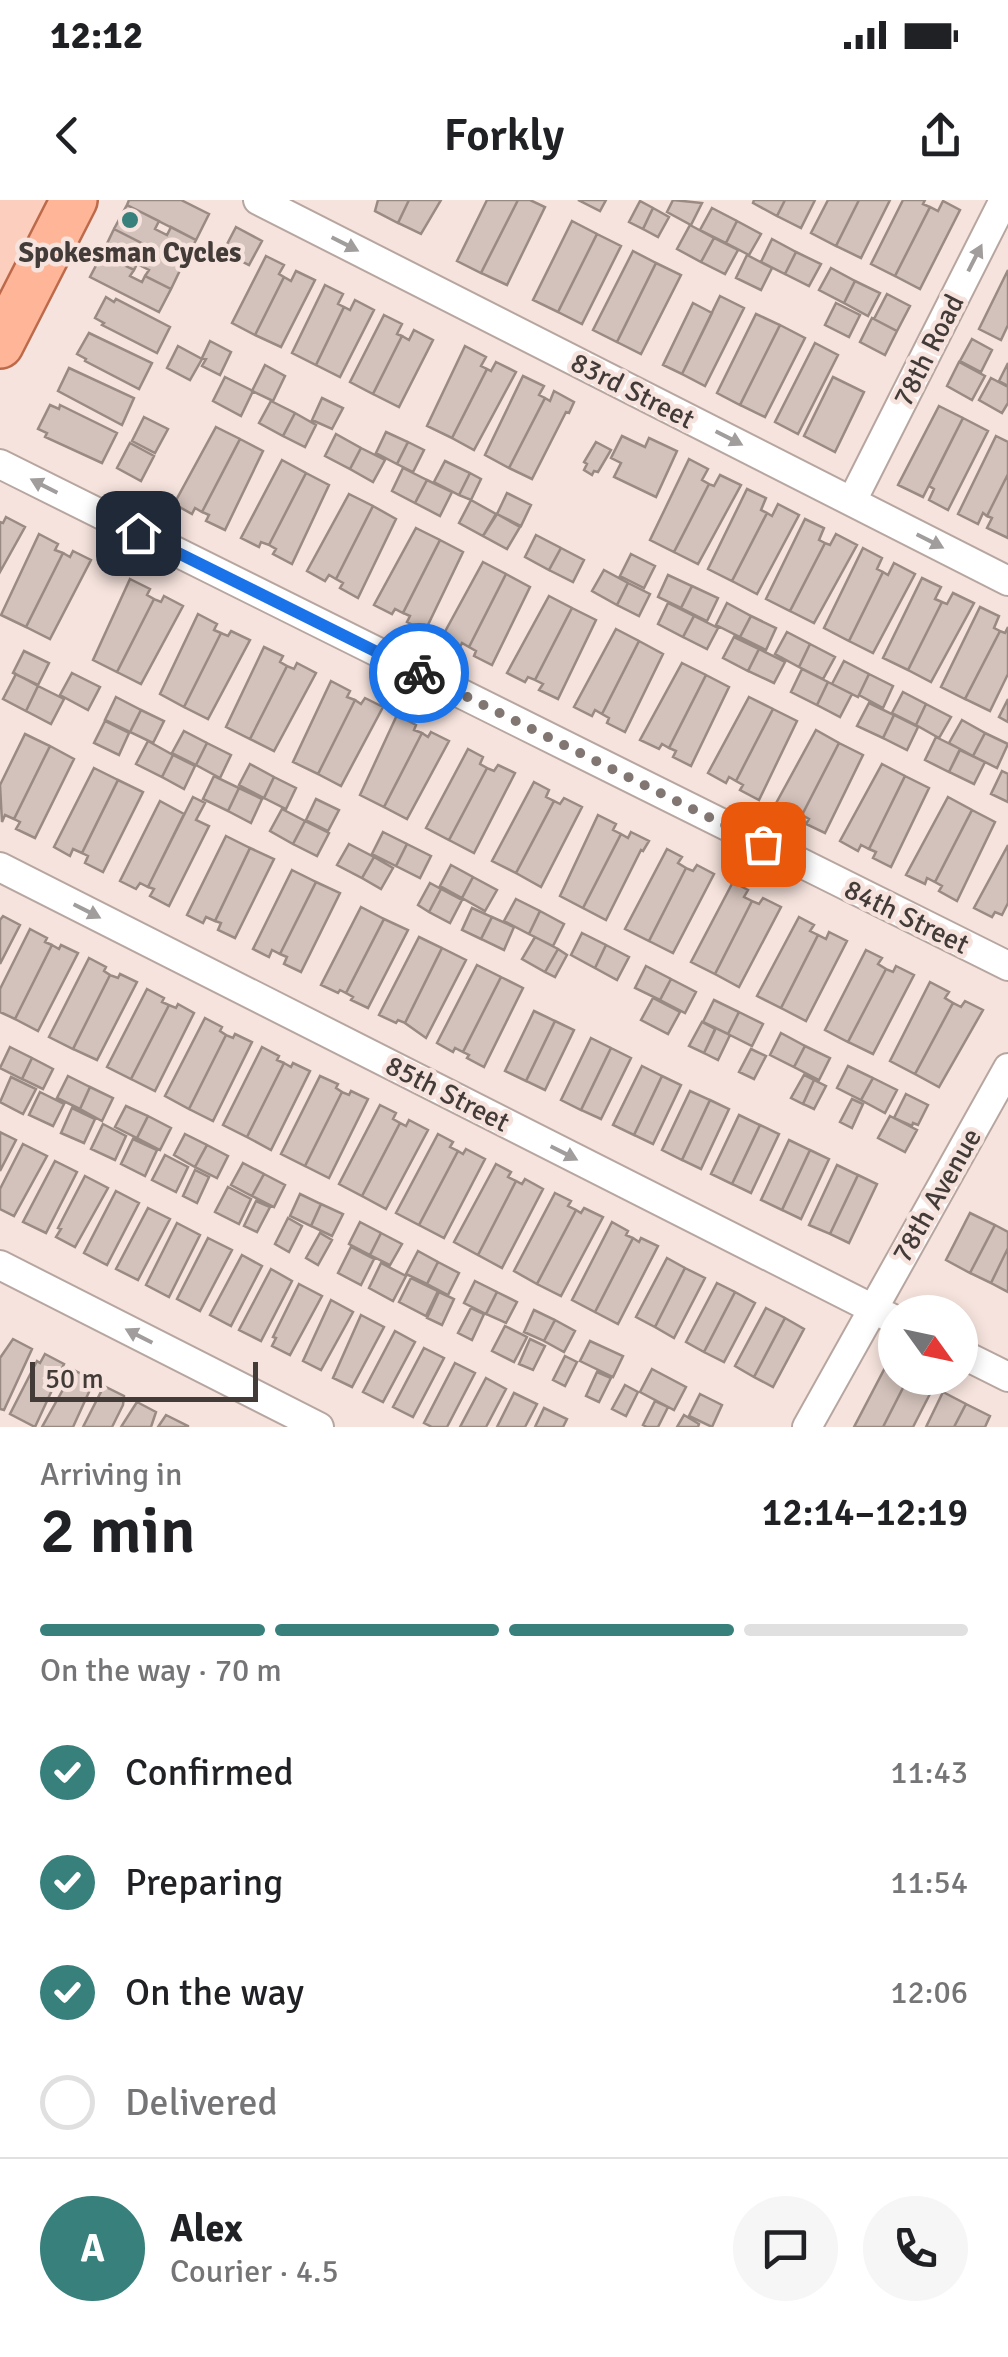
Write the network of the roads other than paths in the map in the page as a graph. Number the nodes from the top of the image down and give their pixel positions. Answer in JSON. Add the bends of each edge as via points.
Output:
{"nodes":[{"id":1,"x":74,"y":200,"type":"edge"},
{"id":2,"x":258,"y":200,"type":"edge"},
{"id":3,"x":1004,"y":200,"type":"edge"},
{"id":4,"x":0,"y":345,"type":"edge"},
{"id":5,"x":0,"y":464,"type":"edge"},
{"id":6,"x":852,"y":501,"type":"junction"},
{"id":7,"x":1008,"y":581,"type":"edge"},
{"id":8,"x":0,"y":867,"type":"edge"},
{"id":9,"x":1008,"y":966,"type":"edge"},
{"id":10,"x":1008,"y":1068,"type":"edge"},
{"id":11,"x":0,"y":1266,"type":"edge"},
{"id":12,"x":894,"y":1295,"type":"edge"},
{"id":13,"x":878,"y":1311,"type":"edge"},
{"id":14,"x":878,"y":1323,"type":"edge"},
{"id":15,"x":978,"y":1362,"type":"edge"},
{"id":16,"x":1008,"y":1377,"type":"edge"},
{"id":17,"x":319,"y":1427,"type":"edge"},
{"id":18,"x":806,"y":1427,"type":"edge"}],
"edges":[{"from":1,"to":4,"type":"main road"},
{"from":2,"to":6,"type":"street","name":"83rd Street","one_way":true},
{"from":6,"to":3,"type":"street","name":"78th Road","one_way":true},
{"from":9,"to":5,"type":"street","name":"84th Street","one_way":true},
{"from":6,"to":7,"type":"street","name":"83rd Street","one_way":true},
{"from":8,"to":13,"type":"street","name":"85th Street","one_way":true},
{"from":10,"to":12,"type":"street","name":"78th Avenue"},
{"from":17,"to":11,"type":"street","one_way":true},
{"from":14,"to":18,"type":"street","name":"78th Avenue"},
{"from":15,"to":16,"type":"street"}]}
